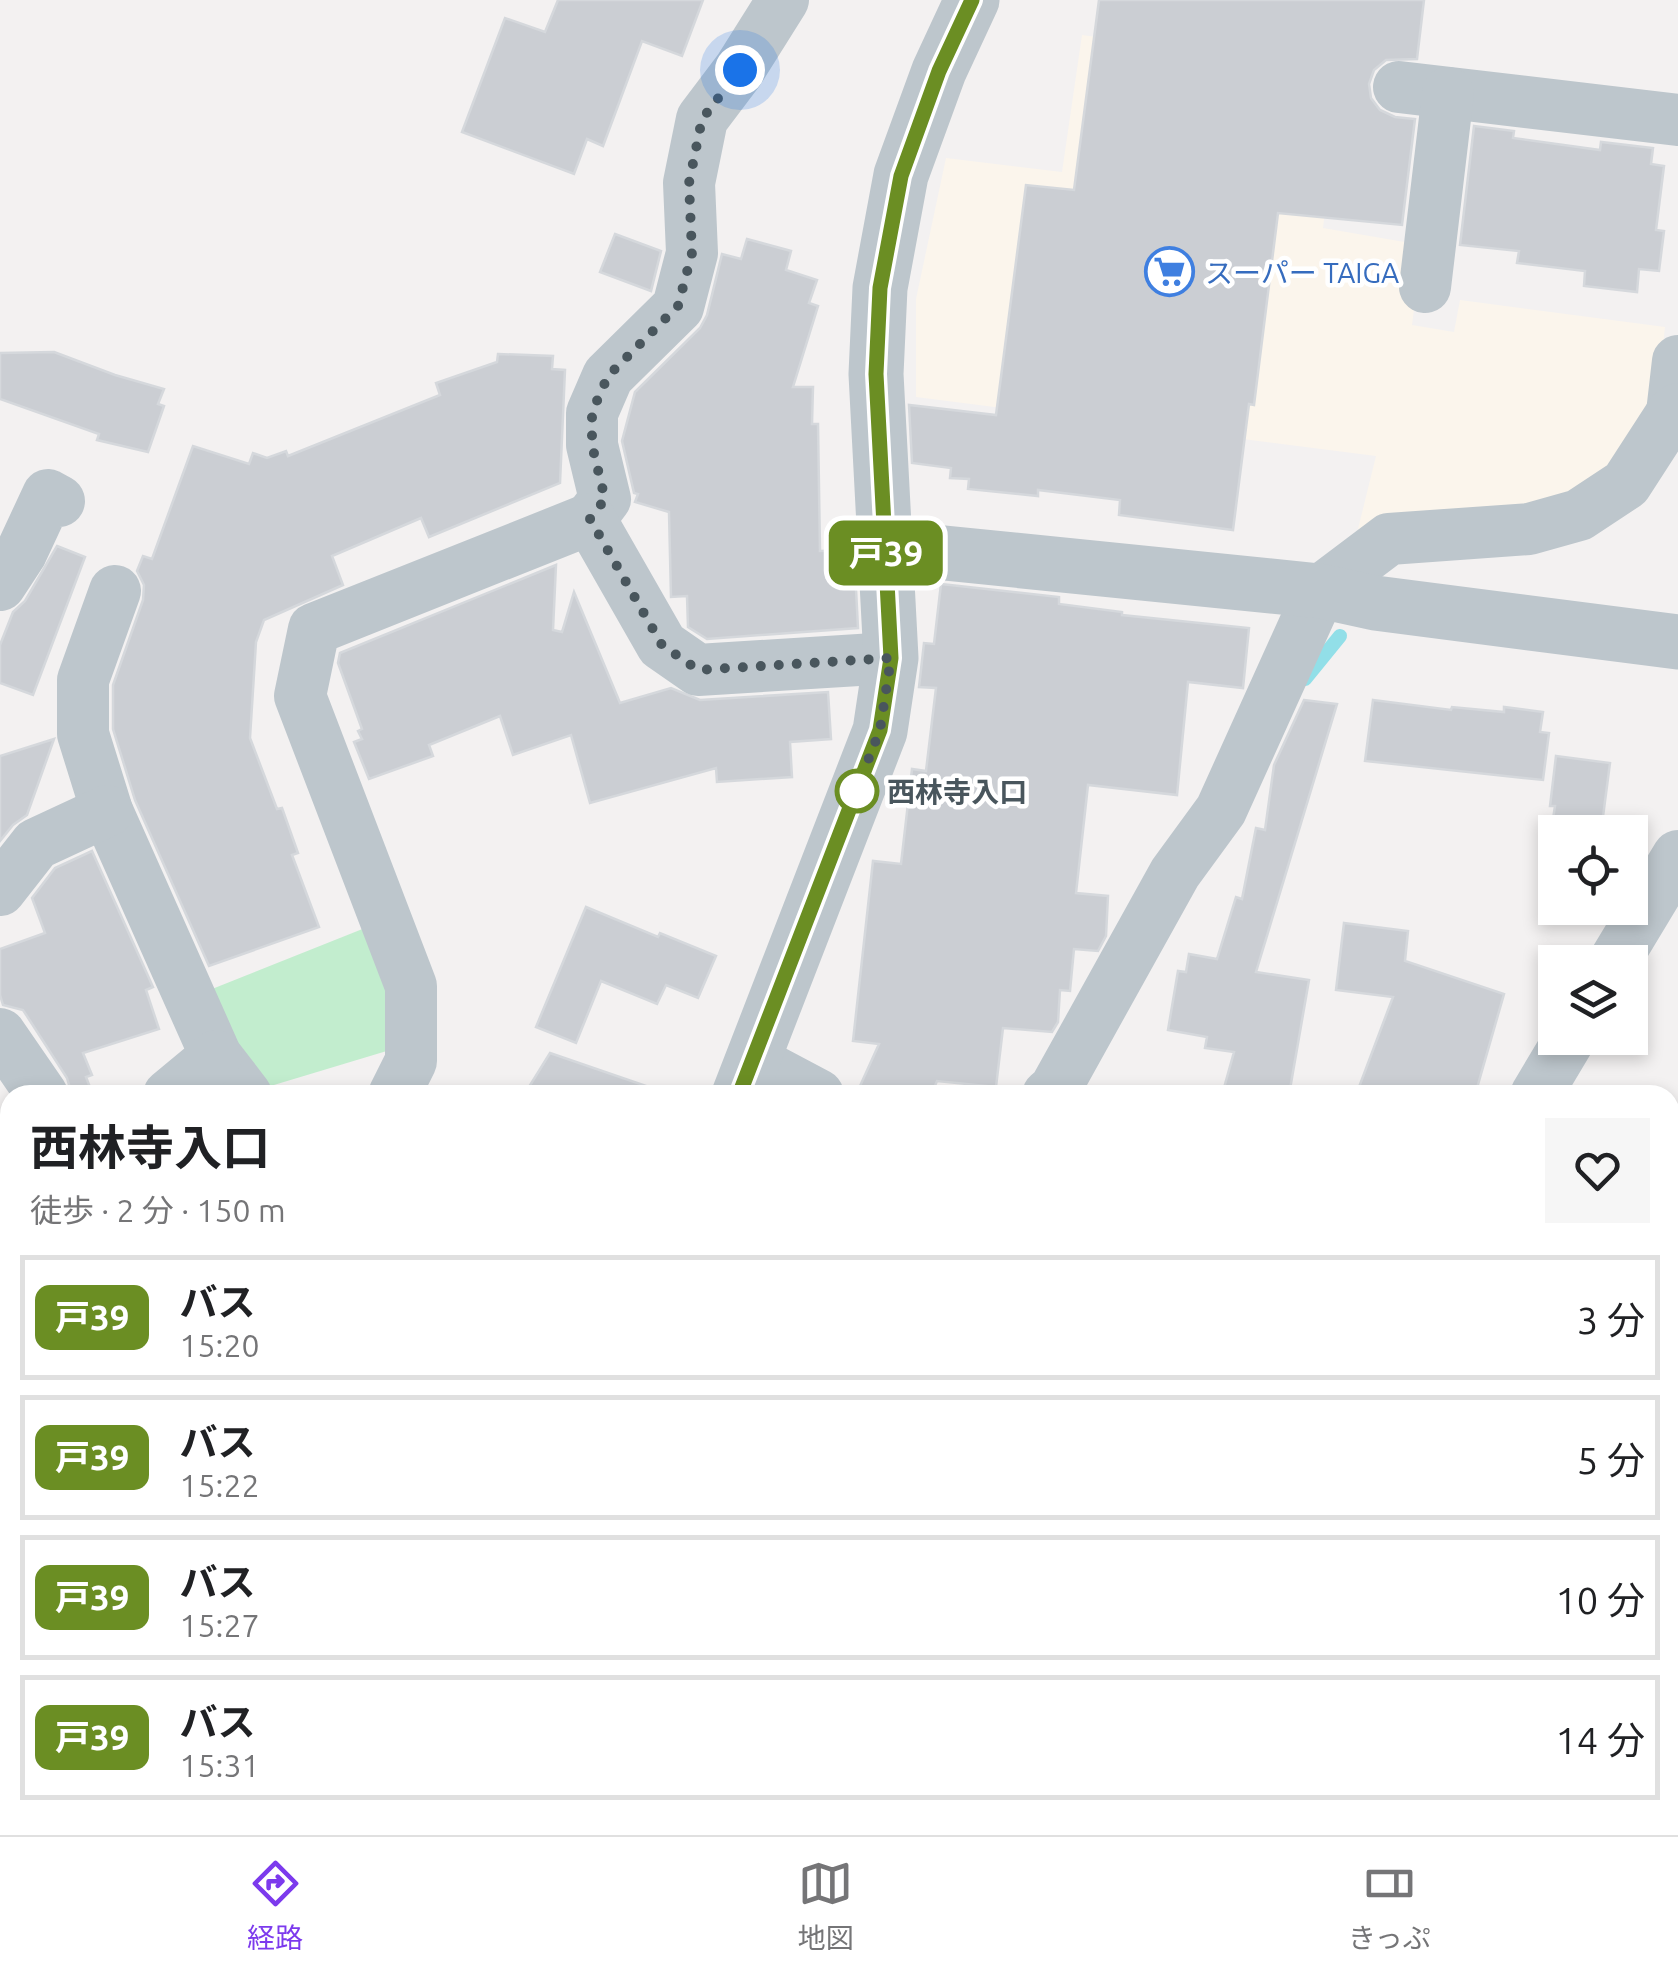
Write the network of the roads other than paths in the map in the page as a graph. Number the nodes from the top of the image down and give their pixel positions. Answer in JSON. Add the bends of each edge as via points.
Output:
{"nodes":[{"id":1,"x":784,"y":0,"type":"edge"},
{"id":2,"x":972,"y":0,"type":"edge"},
{"id":3,"x":1678,"y":120,"type":"edge"},
{"id":4,"x":1424,"y":287,"type":"dead end"},
{"id":5,"x":1678,"y":361,"type":"edge"},
{"id":6,"x":1675,"y":411,"type":"edge"},
{"id":7,"x":60,"y":501,"type":"dead end"},
{"id":8,"x":590,"y":519,"type":"junction"},
{"id":9,"x":885,"y":547,"type":"junction"},
{"id":10,"x":0,"y":585,"type":"edge"},
{"id":11,"x":115,"y":591,"type":"dead end"},
{"id":12,"x":1320,"y":591,"type":"junction"},
{"id":13,"x":1678,"y":642,"type":"edge"},
{"id":14,"x":891,"y":658,"type":"junction"},
{"id":15,"x":107,"y":812,"type":"junction"},
{"id":16,"x":1678,"y":856,"type":"edge"},
{"id":17,"x":0,"y":890,"type":"edge"},
{"id":18,"x":1624,"y":945,"type":"edge"},
{"id":19,"x":0,"y":1034,"type":"edge"},
{"id":20,"x":1560,"y":1055,"type":"edge"},
{"id":21,"x":231,"y":1076,"type":"edge"},
{"id":22,"x":745,"y":1077,"type":"edge"},
{"id":23,"x":35,"y":1085,"type":"edge"},
{"id":24,"x":202,"y":1085,"type":"edge"},
{"id":25,"x":399,"y":1085,"type":"edge"},
{"id":26,"x":777,"y":1085,"type":"edge"},
{"id":27,"x":1058,"y":1085,"type":"edge"},
{"id":28,"x":1542,"y":1085,"type":"edge"}],
"edges":[{"from":1,"to":8,"type":"street","via":[[702,119],[689,183],[692,253],[678,306],[608,376],[592,412],[605,499]]},
{"from":2,"to":9,"type":"street","via":[[901,176],[880,288],[876,374]]},
{"from":3,"to":4,"type":"street","via":[[1424,90]]},
{"from":5,"to":6,"type":"street"},
{"from":6,"to":12,"type":"street","via":[[1626,484],[1579,516],[1529,529],[1388,539]]},
{"from":7,"to":10,"type":"street","via":[[48,495]]},
{"from":8,"to":14,"type":"street","via":[[662,645],[698,670]]},
{"from":8,"to":25,"type":"street","via":[[314,629],[300,696],[411,986],[411,1061]]},
{"from":9,"to":12,"type":"street"},
{"from":9,"to":14,"type":"street"},
{"from":11,"to":15,"type":"street","via":[[82,680],[82,734]]},
{"from":12,"to":13,"type":"street"},
{"from":12,"to":27,"type":"street","via":[[1221,810],[1175,873]]},
{"from":14,"to":22,"type":"street","via":[[880,730]]},
{"from":15,"to":17,"type":"street","via":[[36,844]]},
{"from":15,"to":21,"type":"street"},
{"from":16,"to":18,"type":"street"},
{"from":19,"to":23,"type":"street"},
{"from":20,"to":28,"type":"street"},
{"from":21,"to":24,"type":"street"},
{"from":22,"to":26,"type":"street"}]}
